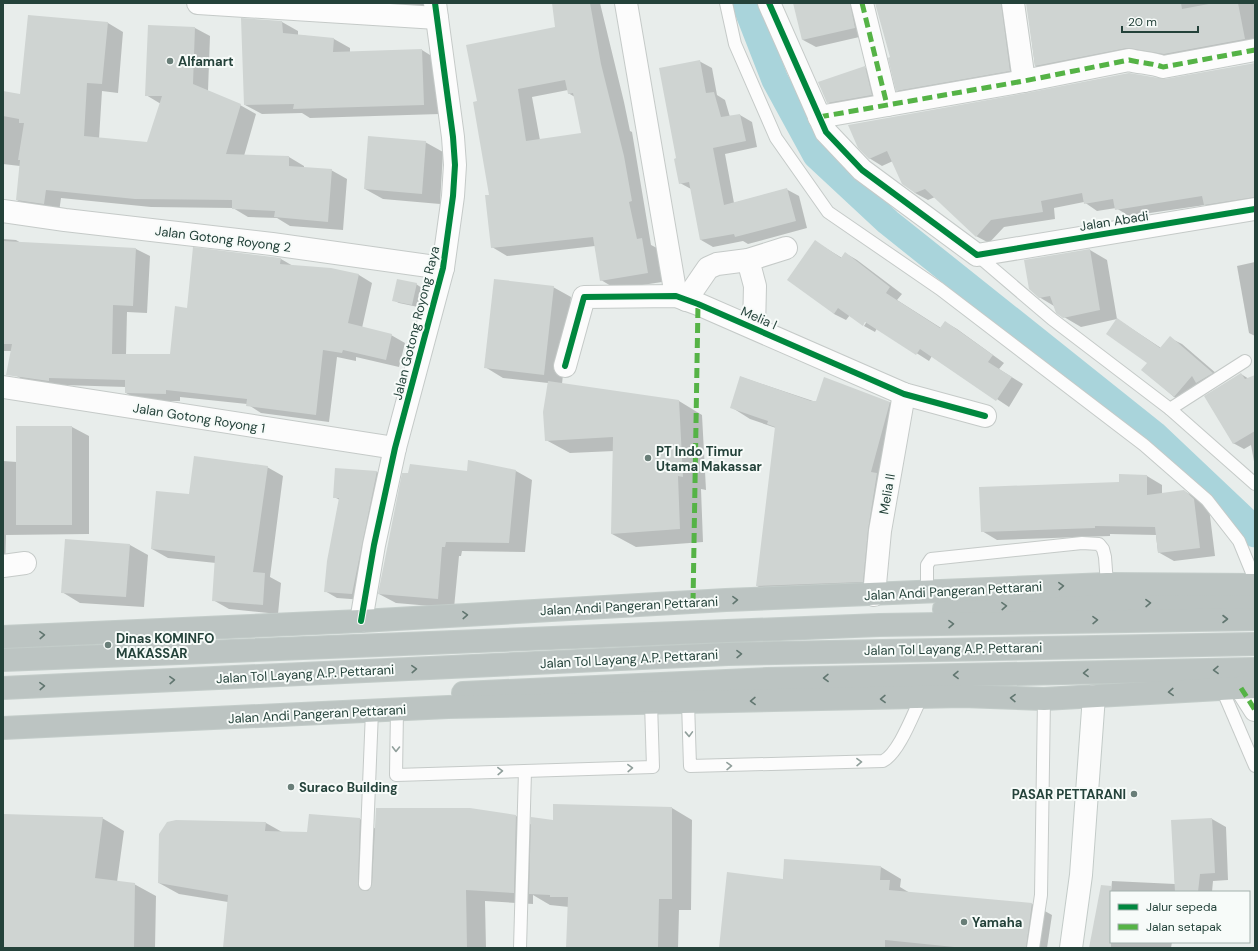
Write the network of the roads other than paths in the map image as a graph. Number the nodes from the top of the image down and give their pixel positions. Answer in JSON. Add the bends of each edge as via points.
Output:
{"nodes":[{"id":1,"x":204,"y":3,"type":"edge"},
{"id":2,"x":626,"y":3,"type":"edge"},
{"id":3,"x":726,"y":3,"type":"edge"},
{"id":4,"x":769,"y":3,"type":"edge"},
{"id":5,"x":862,"y":3,"type":"edge"},
{"id":6,"x":1013,"y":3,"type":"edge"},
{"id":7,"x":436,"y":10,"type":"edge"},
{"id":8,"x":1255,"y":50,"type":"edge"},
{"id":9,"x":1024,"y":81,"type":"junction"},
{"id":10,"x":887,"y":105,"type":"junction"},
{"id":11,"x":819,"y":117,"type":"junction"},
{"id":12,"x":1255,"y":208,"type":"edge"},
{"id":13,"x":3,"y":211,"type":"edge"},
{"id":14,"x":786,"y":248,"type":"dead end"},
{"id":15,"x":977,"y":255,"type":"junction"},
{"id":16,"x":748,"y":260,"type":"junction"},
{"id":17,"x":443,"y":268,"type":"junction"},
{"id":18,"x":681,"y":298,"type":"junction"},
{"id":19,"x":754,"y":328,"type":"junction"},
{"id":20,"x":1245,"y":361,"type":"dead end"},
{"id":21,"x":565,"y":366,"type":"dead end"},
{"id":22,"x":3,"y":387,"type":"edge"},
{"id":23,"x":904,"y":394,"type":"junction"},
{"id":24,"x":1170,"y":409,"type":"junction"},
{"id":25,"x":985,"y":416,"type":"dead end"},
{"id":26,"x":395,"y":448,"type":"junction"},
{"id":27,"x":1255,"y":484,"type":"edge"},
{"id":28,"x":25,"y":564,"type":"dead end"},
{"id":29,"x":3,"y":566,"type":"edge"},
{"id":30,"x":1255,"y":580,"type":"edge"},
{"id":31,"x":1107,"y":584,"type":"junction"},
{"id":32,"x":1255,"y":585,"type":"edge"},
{"id":33,"x":927,"y":592,"type":"junction"},
{"id":34,"x":874,"y":595,"type":"junction"},
{"id":35,"x":1255,"y":602,"type":"edge"},
{"id":36,"x":1255,"y":619,"type":"edge"},
{"id":37,"x":362,"y":627,"type":"junction"},
{"id":38,"x":3,"y":637,"type":"edge"},
{"id":39,"x":1255,"y":644,"type":"edge"},
{"id":40,"x":67,"y":656,"type":"junction"},
{"id":41,"x":3,"y":660,"type":"edge"},
{"id":42,"x":1245,"y":684,"type":"edge"},
{"id":43,"x":3,"y":688,"type":"edge"},
{"id":44,"x":1094,"y":696,"type":"junction"},
{"id":45,"x":921,"y":698,"type":"junction"},
{"id":46,"x":1044,"y":698,"type":"junction"},
{"id":47,"x":688,"y":702,"type":"junction"},
{"id":48,"x":651,"y":703,"type":"junction"},
{"id":49,"x":397,"y":710,"type":"junction"},
{"id":50,"x":1255,"y":710,"type":"edge"},
{"id":51,"x":372,"y":712,"type":"junction"},
{"id":52,"x":3,"y":713,"type":"edge"},
{"id":53,"x":3,"y":728,"type":"edge"},
{"id":54,"x":1255,"y":766,"type":"edge"},
{"id":55,"x":525,"y":771,"type":"junction"},
{"id":56,"x":365,"y":884,"type":"dead end"},
{"id":57,"x":520,"y":948,"type":"edge"},
{"id":58,"x":1033,"y":948,"type":"edge"},
{"id":59,"x":1071,"y":948,"type":"edge"}],
"edges":[{"from":1,"to":7,"type":"street"},
{"from":2,"to":18,"type":"street"},
{"from":3,"to":30,"type":"lane","via":[[735,44],[776,138],[828,212],[940,289],[1144,445],[1207,500],[1239,541]]},
{"from":4,"to":11,"type":"street"},
{"from":5,"to":10,"type":"street"},
{"from":6,"to":9,"type":"street"},
{"from":7,"to":17,"type":"street","name":"Jalan Gotong Royong Raya","via":[[455,165]]},
{"from":8,"to":9,"type":"street","via":[[1163,67],[1129,60]]},
{"from":9,"to":10,"type":"street"},
{"from":10,"to":11,"type":"street"},
{"from":11,"to":15,"type":"street","via":[[826,132],[862,170]]},
{"from":12,"to":15,"type":"street","name":"Jalan Abadi"},
{"from":13,"to":17,"type":"street","name":"Jalan Gotong Royong 2"},
{"from":14,"to":16,"type":"street"},
{"from":15,"to":24,"type":"lane","via":[[1052,319]]},
{"from":16,"to":18,"type":"street","via":[[717,264],[708,268]]},
{"from":16,"to":19,"type":"street","via":[[755,291]]},
{"from":17,"to":26,"type":"street","name":"Jalan Gotong Royong Raya"},
{"from":18,"to":19,"type":"street","name":"Melia I"},
{"from":18,"to":21,"type":"street","name":"Melia I","via":[[584,297]]},
{"from":19,"to":23,"type":"street","name":"Melia I"},
{"from":20,"to":24,"type":"lane"},
{"from":22,"to":26,"type":"street","name":"Jalan Gotong Royong 1"},
{"from":23,"to":25,"type":"street","name":"Melia I"},
{"from":23,"to":34,"type":"street","name":"Melia II","via":[[880,531]]},
{"from":24,"to":27,"type":"lane"},
{"from":26,"to":37,"type":"street","name":"Jalan Gotong Royong Raya","via":[[374,545]]},
{"from":28,"to":29,"type":"street"},
{"from":31,"to":32,"type":"highway","name":"Jalan Andi Pangeran Pettarani"},
{"from":33,"to":31,"type":"highway","name":"Jalan Andi Pangeran Pettarani","one_way":true},
{"from":31,"to":33,"type":"lane","via":[[1103,549],[1099,544],[1091,543],[931,559],[927,565]]},
{"from":33,"to":34,"type":"highway","name":"Jalan Andi Pangeran Pettarani"},
{"from":37,"to":34,"type":"highway","name":"Jalan Andi Pangeran Pettarani","one_way":true,"via":[[726,600]]},
{"from":37,"to":35,"type":"highway","one_way":true,"via":[[781,617],[1018,605]]},
{"from":40,"to":36,"type":"highway","one_way":true,"via":[[878,625]]},
{"from":38,"to":37,"type":"highway","name":"Jalan Andi Pangeran Pettarani","one_way":true},
{"from":37,"to":40,"type":"highway","via":[[236,637]]},
{"from":43,"to":39,"type":"highway","name":"Jalan Tol Layang A.P. Pettarani","one_way":true,"via":[[728,654]]},
{"from":40,"to":41,"type":"highway"},
{"from":42,"to":44,"type":"highway","name":"Jalan Andi Pangeran Pettarani","one_way":true},
{"from":42,"to":50,"type":"street"},
{"from":42,"to":52,"type":"highway","name":"Jalan Tol Layang A.P. Pettarani","one_way":true,"via":[[768,679]]},
{"from":42,"to":54,"type":"lane"},
{"from":44,"to":46,"type":"highway","name":"Jalan Andi Pangeran Pettarani"},
{"from":44,"to":59,"type":"street","via":[[1081,875]]},
{"from":46,"to":45,"type":"highway","name":"Jalan Andi Pangeran Pettarani","one_way":true},
{"from":45,"to":47,"type":"highway","name":"Jalan Andi Pangeran Pettarani","one_way":true},
{"from":47,"to":45,"type":"lane","one_way":true,"via":[[690,766],[883,761],[896,748]]},
{"from":46,"to":58,"type":"lane","via":[[1040,895]]},
{"from":47,"to":48,"type":"highway","name":"Jalan Andi Pangeran Pettarani"},
{"from":48,"to":49,"type":"highway","name":"Jalan Andi Pangeran Pettarani"},
{"from":55,"to":48,"type":"lane","one_way":true,"via":[[653,767]]},
{"from":49,"to":51,"type":"highway","name":"Jalan Andi Pangeran Pettarani"},
{"from":49,"to":55,"type":"lane","one_way":true,"via":[[396,774]]},
{"from":51,"to":53,"type":"highway","name":"Jalan Andi Pangeran Pettarani"},
{"from":51,"to":56,"type":"lane"},
{"from":55,"to":57,"type":"lane"}]}
